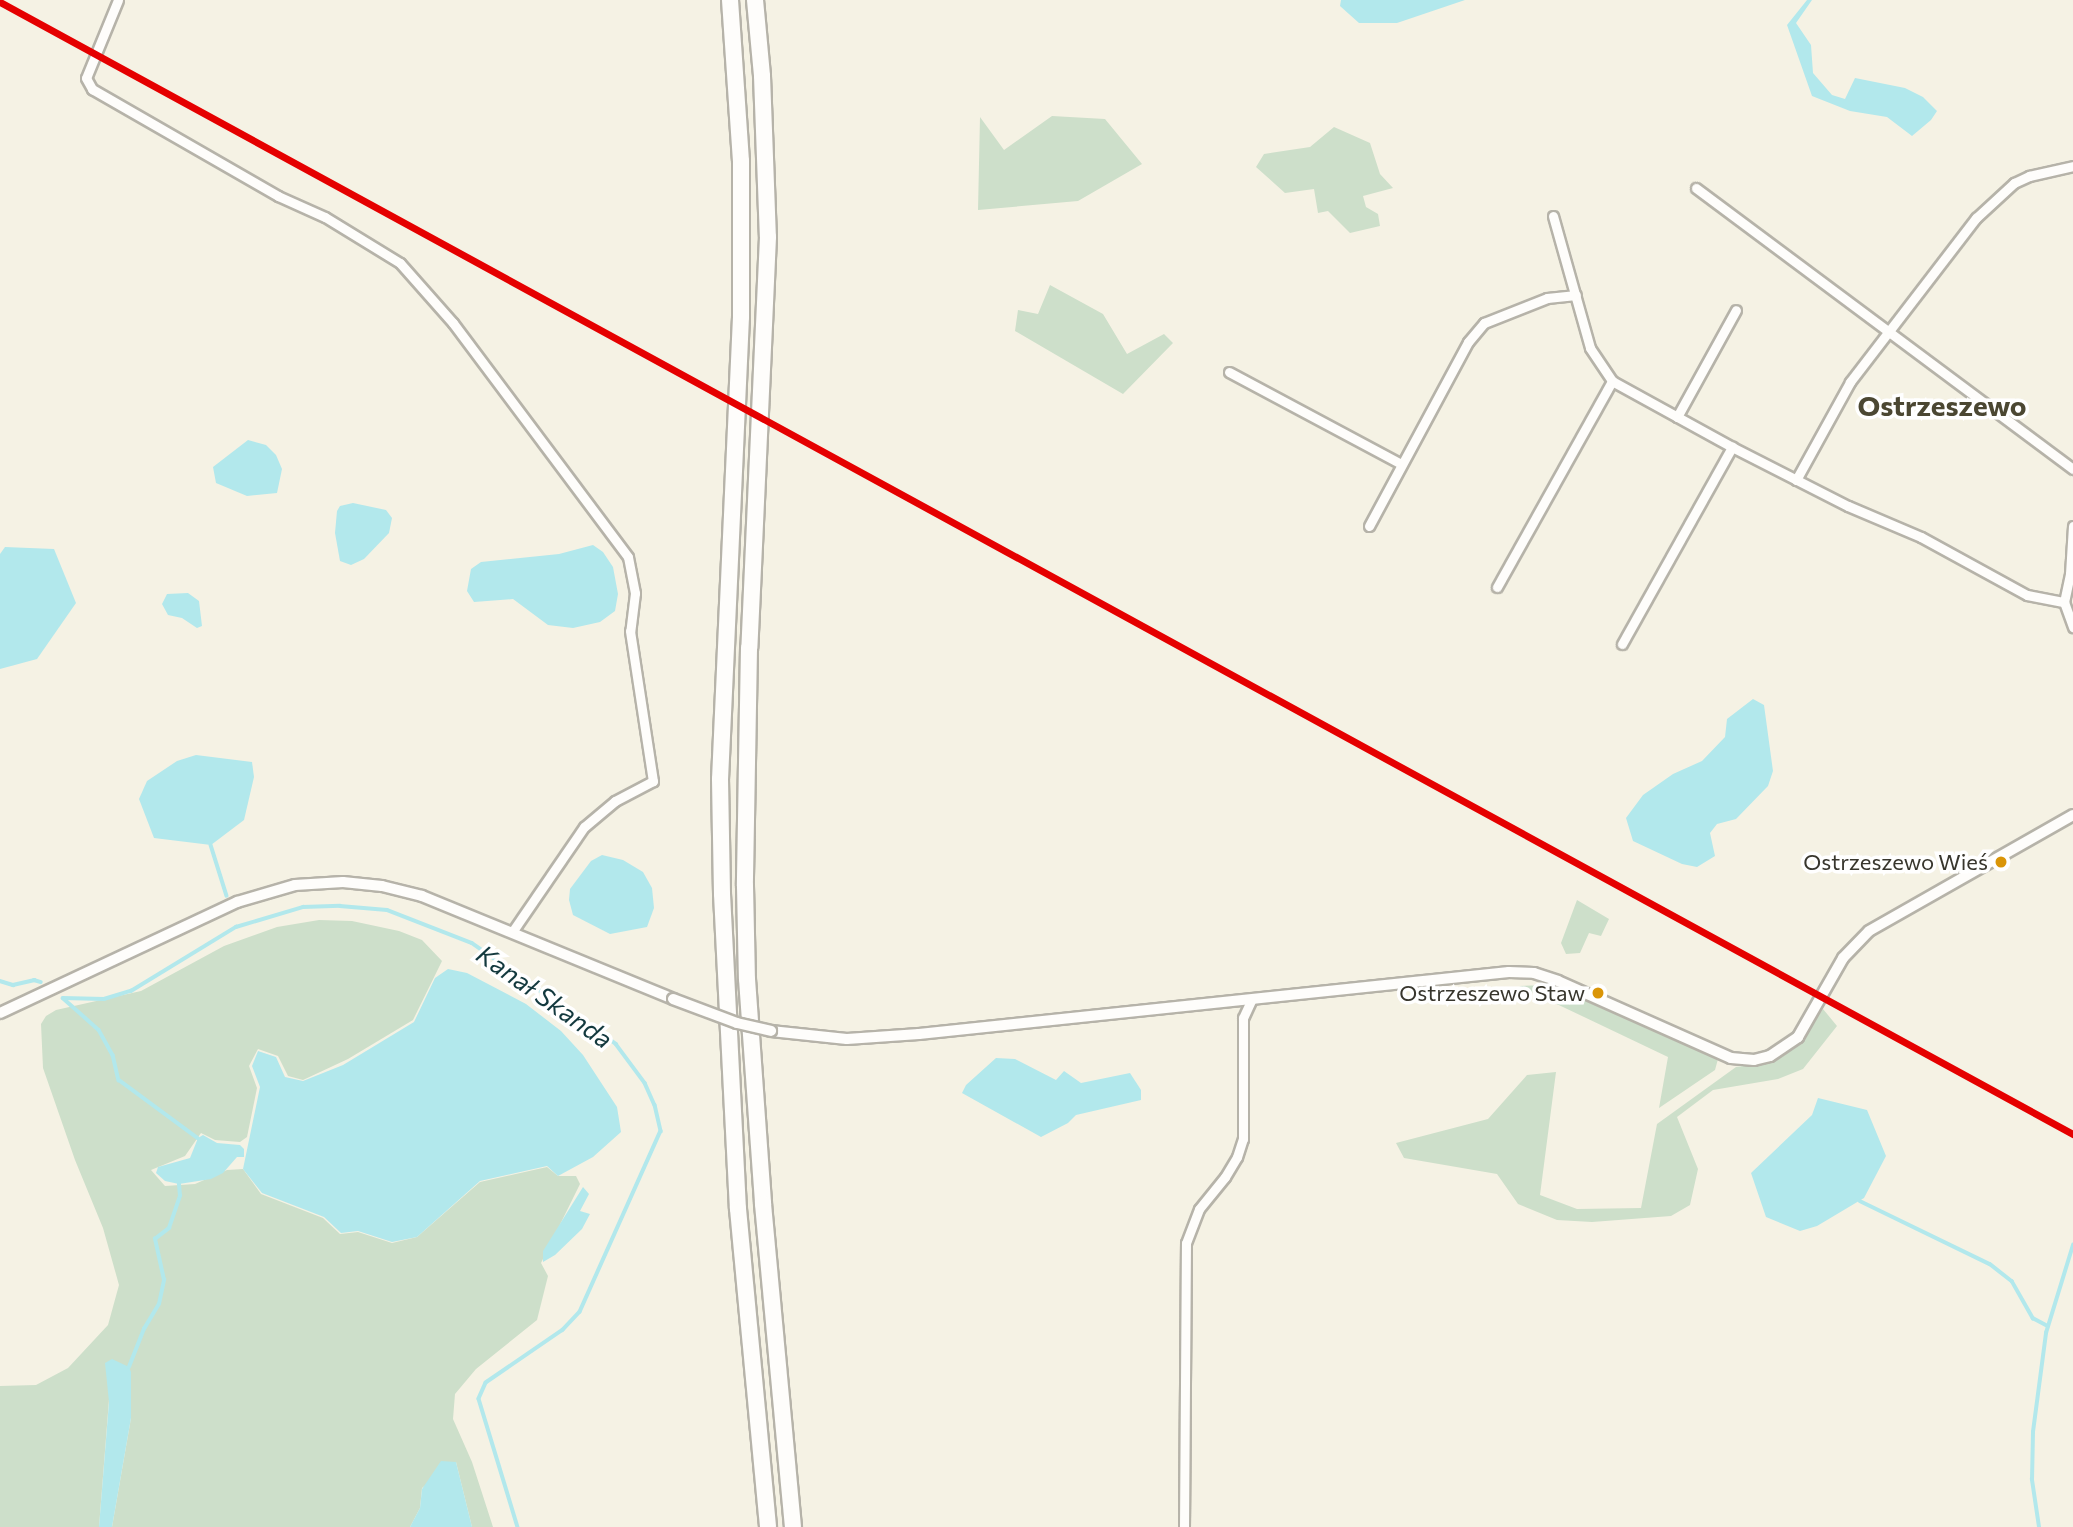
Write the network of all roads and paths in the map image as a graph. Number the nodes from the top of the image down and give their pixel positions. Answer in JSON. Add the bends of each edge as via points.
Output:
{"nodes":[{"id":1,"x":118,"y":0,"type":"edge"},
{"id":2,"x":730,"y":0,"type":"edge"},
{"id":3,"x":755,"y":0,"type":"edge"},
{"id":4,"x":2073,"y":166,"type":"edge"},
{"id":5,"x":1696,"y":188,"type":"dead end"},
{"id":6,"x":1553,"y":216,"type":"dead end"},
{"id":7,"x":1576,"y":295,"type":"junction"},
{"id":8,"x":1736,"y":310,"type":"dead end"},
{"id":9,"x":1889,"y":334,"type":"junction"},
{"id":10,"x":1229,"y":372,"type":"dead end"},
{"id":11,"x":1612,"y":381,"type":"junction"},
{"id":12,"x":1676,"y":417,"type":"junction"},
{"id":13,"x":1732,"y":447,"type":"junction"},
{"id":14,"x":1401,"y":464,"type":"junction"},
{"id":15,"x":2073,"y":469,"type":"edge"},
{"id":16,"x":1796,"y":480,"type":"junction"},
{"id":17,"x":1369,"y":526,"type":"dead end"},
{"id":18,"x":2073,"y":526,"type":"edge"},
{"id":19,"x":1497,"y":587,"type":"dead end"},
{"id":20,"x":2063,"y":602,"type":"junction"},
{"id":21,"x":2073,"y":627,"type":"edge"},
{"id":22,"x":1622,"y":644,"type":"dead end"},
{"id":23,"x":2073,"y":815,"type":"edge"},
{"id":24,"x":512,"y":932,"type":"junction"},
{"id":25,"x":1252,"y":999,"type":"junction"},
{"id":26,"x":0,"y":1013,"type":"edge"},
{"id":27,"x":768,"y":1527,"type":"edge"},
{"id":28,"x":793,"y":1527,"type":"edge"},
{"id":29,"x":1184,"y":1527,"type":"edge"}],
"edges":[{"from":1,"to":24,"type":"street","via":[[86,78],[92,89],[400,263],[453,323],[628,557],[635,593],[630,631],[653,781],[615,801],[584,827]]},
{"from":2,"to":27,"type":"highway","via":[[738,82],[742,280],[720,752],[722,894],[738,1209]]},
{"from":3,"to":28,"type":"highway","via":[[768,237],[749,648],[745,886],[762,1204]]},
{"from":4,"to":9,"type":"street","via":[[2014,183],[1976,218]]},
{"from":5,"to":9,"type":"street"},
{"from":6,"to":7,"type":"street"},
{"from":7,"to":11,"type":"street","via":[[1590,348]]},
{"from":7,"to":14,"type":"street","via":[[1547,298],[1484,323],[1468,342]]},
{"from":8,"to":12,"type":"street"},
{"from":9,"to":15,"type":"street"},
{"from":9,"to":16,"type":"street","via":[[1850,382]]},
{"from":10,"to":14,"type":"street"},
{"from":11,"to":12,"type":"street"},
{"from":11,"to":19,"type":"street"},
{"from":12,"to":13,"type":"street"},
{"from":13,"to":16,"type":"street"},
{"from":13,"to":22,"type":"street"},
{"from":14,"to":17,"type":"street"},
{"from":16,"to":20,"type":"street","via":[[1921,537],[2027,595]]},
{"from":18,"to":20,"type":"street"},
{"from":20,"to":21,"type":"street"},
{"from":23,"to":25,"type":"street","via":[[1869,932],[1854,944],[1808,1022],[1785,1048],[1754,1060],[1731,1058],[1534,973]]},
{"from":24,"to":25,"type":"street","bridge":true,"via":[[737,1023],[847,1039]]},
{"from":24,"to":26,"type":"street","via":[[422,896],[382,886],[343,882],[295,885],[237,902]]},
{"from":25,"to":29,"type":"street","via":[[1243,1017],[1243,1139],[1231,1167],[1199,1209],[1186,1243]]}]}
